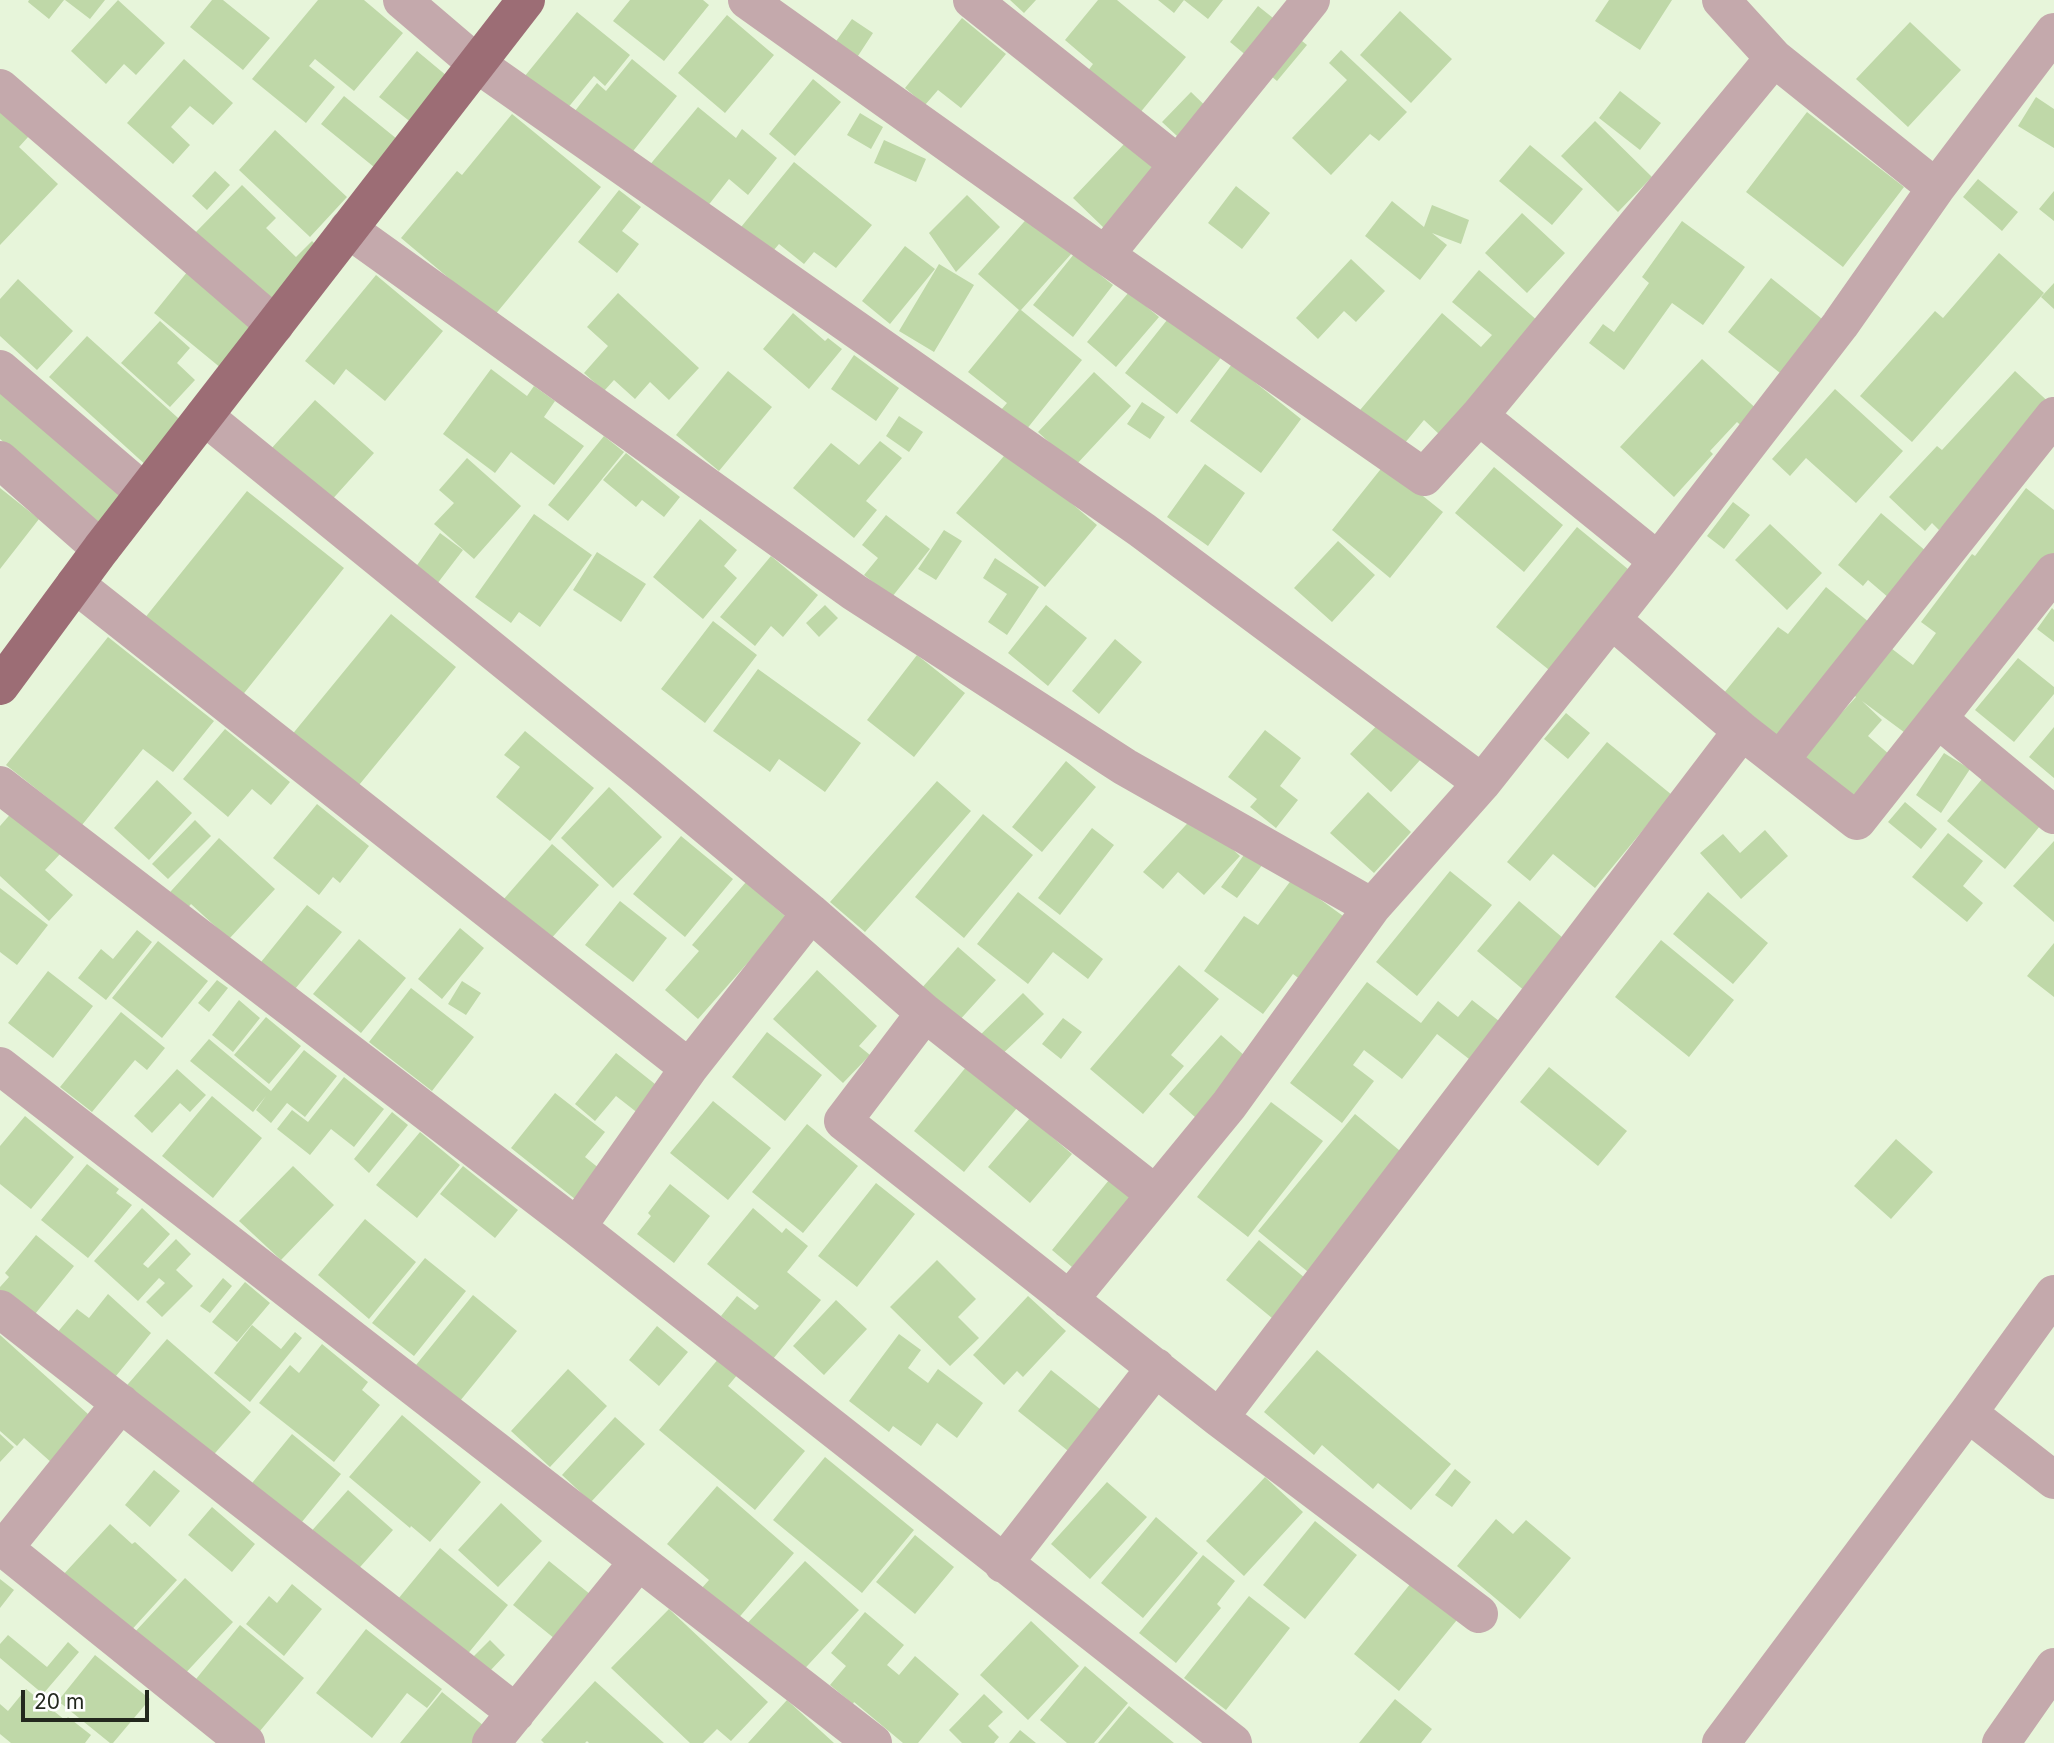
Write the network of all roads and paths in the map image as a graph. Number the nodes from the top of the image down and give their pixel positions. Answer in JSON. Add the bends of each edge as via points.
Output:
{"nodes":[{"id":1,"x":401,"y":0,"type":"edge"},
{"id":2,"x":526,"y":0,"type":"edge"},
{"id":3,"x":747,"y":0,"type":"edge"},
{"id":4,"x":972,"y":0,"type":"edge"},
{"id":5,"x":1721,"y":0,"type":"edge"},
{"id":6,"x":1293,"y":6,"type":"edge"},
{"id":7,"x":2054,"y":32,"type":"edge"},
{"id":8,"x":1774,"y":58,"type":"junction"},
{"id":9,"x":477,"y":64,"type":"junction"},
{"id":10,"x":0,"y":88,"type":"edge"},
{"id":11,"x":1178,"y":164,"type":"junction"},
{"id":12,"x":1936,"y":188,"type":"junction"},
{"id":13,"x":348,"y":229,"type":"junction"},
{"id":14,"x":1105,"y":255,"type":"junction"},
{"id":15,"x":275,"y":325,"type":"junction"},
{"id":16,"x":0,"y":369,"type":"edge"},
{"id":17,"x":204,"y":416,"type":"junction"},
{"id":18,"x":1479,"y":416,"type":"junction"},
{"id":19,"x":2054,"y":416,"type":"edge"},
{"id":20,"x":0,"y":460,"type":"edge"},
{"id":21,"x":145,"y":493,"type":"junction"},
{"id":22,"x":101,"y":549,"type":"junction"},
{"id":23,"x":1658,"y":561,"type":"junction"},
{"id":24,"x":2054,"y":572,"type":"edge"},
{"id":25,"x":75,"y":584,"type":"junction"},
{"id":26,"x":1612,"y":620,"type":"junction"},
{"id":27,"x":0,"y":686,"type":"edge"},
{"id":28,"x":1938,"y":719,"type":"junction"},
{"id":29,"x":1742,"y":731,"type":"junction"},
{"id":30,"x":1780,"y":760,"type":"junction"},
{"id":31,"x":1482,"y":783,"type":"junction"},
{"id":32,"x":0,"y":785,"type":"edge"},
{"id":33,"x":2054,"y":815,"type":"edge"},
{"id":34,"x":1372,"y":908,"type":"junction"},
{"id":35,"x":811,"y":913,"type":"junction"},
{"id":36,"x":925,"y":1013,"type":"junction"},
{"id":37,"x":0,"y":1066,"type":"edge"},
{"id":38,"x":689,"y":1068,"type":"junction"},
{"id":39,"x":1155,"y":1194,"type":"junction"},
{"id":40,"x":577,"y":1227,"type":"junction"},
{"id":41,"x":2054,"y":1294,"type":"edge"},
{"id":42,"x":1069,"y":1300,"type":"junction"},
{"id":43,"x":0,"y":1309,"type":"edge"},
{"id":44,"x":1156,"y":1367,"type":"junction"},
{"id":45,"x":121,"y":1403,"type":"junction"},
{"id":46,"x":1968,"y":1413,"type":"junction"},
{"id":47,"x":1219,"y":1418,"type":"junction"},
{"id":48,"x":2054,"y":1480,"type":"edge"},
{"id":49,"x":2,"y":1546,"type":"edge"},
{"id":50,"x":638,"y":1562,"type":"junction"},
{"id":51,"x":1003,"y":1564,"type":"junction"},
{"id":52,"x":1479,"y":1614,"type":"dead end"},
{"id":53,"x":2054,"y":1667,"type":"edge"},
{"id":54,"x":516,"y":1713,"type":"junction"},
{"id":55,"x":2012,"y":1739,"type":"edge"},
{"id":56,"x":246,"y":1743,"type":"edge"},
{"id":57,"x":491,"y":1743,"type":"edge"},
{"id":58,"x":873,"y":1743,"type":"edge"},
{"id":59,"x":1233,"y":1743,"type":"edge"},
{"id":60,"x":1721,"y":1743,"type":"edge"}],
"edges":[{"from":1,"to":9,"type":"street"},
{"from":2,"to":9,"type":"main road"},
{"from":3,"to":14,"type":"street"},
{"from":4,"to":11,"type":"street"},
{"from":5,"to":8,"type":"street"},
{"from":6,"to":11,"type":"street"},
{"from":7,"to":12,"type":"street"},
{"from":8,"to":12,"type":"street"},
{"from":8,"to":18,"type":"street"},
{"from":9,"to":13,"type":"main road"},
{"from":9,"to":31,"type":"street","via":[[1142,530]]},
{"from":10,"to":15,"type":"street"},
{"from":11,"to":14,"type":"street"},
{"from":12,"to":23,"type":"street","via":[[1840,325]]},
{"from":13,"to":15,"type":"main road"},
{"from":13,"to":34,"type":"street","via":[[854,592],[1125,767]]},
{"from":14,"to":18,"type":"street","via":[[1424,477]]},
{"from":15,"to":17,"type":"main road"},
{"from":16,"to":21,"type":"street"},
{"from":17,"to":21,"type":"main road"},
{"from":17,"to":35,"type":"street"},
{"from":18,"to":23,"type":"street"},
{"from":19,"to":30,"type":"street"},
{"from":20,"to":22,"type":"street"},
{"from":21,"to":22,"type":"main road"},
{"from":22,"to":25,"type":"main road"},
{"from":23,"to":26,"type":"street"},
{"from":24,"to":28,"type":"street"},
{"from":25,"to":27,"type":"main road"},
{"from":25,"to":38,"type":"street"},
{"from":26,"to":29,"type":"street"},
{"from":26,"to":31,"type":"street"},
{"from":28,"to":30,"type":"street","via":[[1857,821]]},
{"from":28,"to":33,"type":"street"},
{"from":29,"to":30,"type":"street"},
{"from":29,"to":47,"type":"street"},
{"from":31,"to":34,"type":"street"},
{"from":32,"to":40,"type":"street"},
{"from":34,"to":39,"type":"street","via":[[1229,1105]]},
{"from":35,"to":36,"type":"street"},
{"from":35,"to":38,"type":"street"},
{"from":36,"to":39,"type":"street"},
{"from":36,"to":42,"type":"street","via":[[843,1121]]},
{"from":37,"to":50,"type":"street"},
{"from":38,"to":40,"type":"street"},
{"from":39,"to":42,"type":"street"},
{"from":40,"to":51,"type":"street"},
{"from":41,"to":46,"type":"street"},
{"from":42,"to":44,"type":"street"},
{"from":43,"to":45,"type":"street"},
{"from":44,"to":47,"type":"street"},
{"from":44,"to":51,"type":"street"},
{"from":45,"to":49,"type":"street"},
{"from":45,"to":54,"type":"street"},
{"from":46,"to":48,"type":"street"},
{"from":46,"to":60,"type":"street"},
{"from":47,"to":52,"type":"street"},
{"from":49,"to":56,"type":"street"},
{"from":50,"to":54,"type":"street"},
{"from":50,"to":58,"type":"street"},
{"from":51,"to":59,"type":"street"},
{"from":53,"to":55,"type":"street"},
{"from":54,"to":57,"type":"street"}]}
